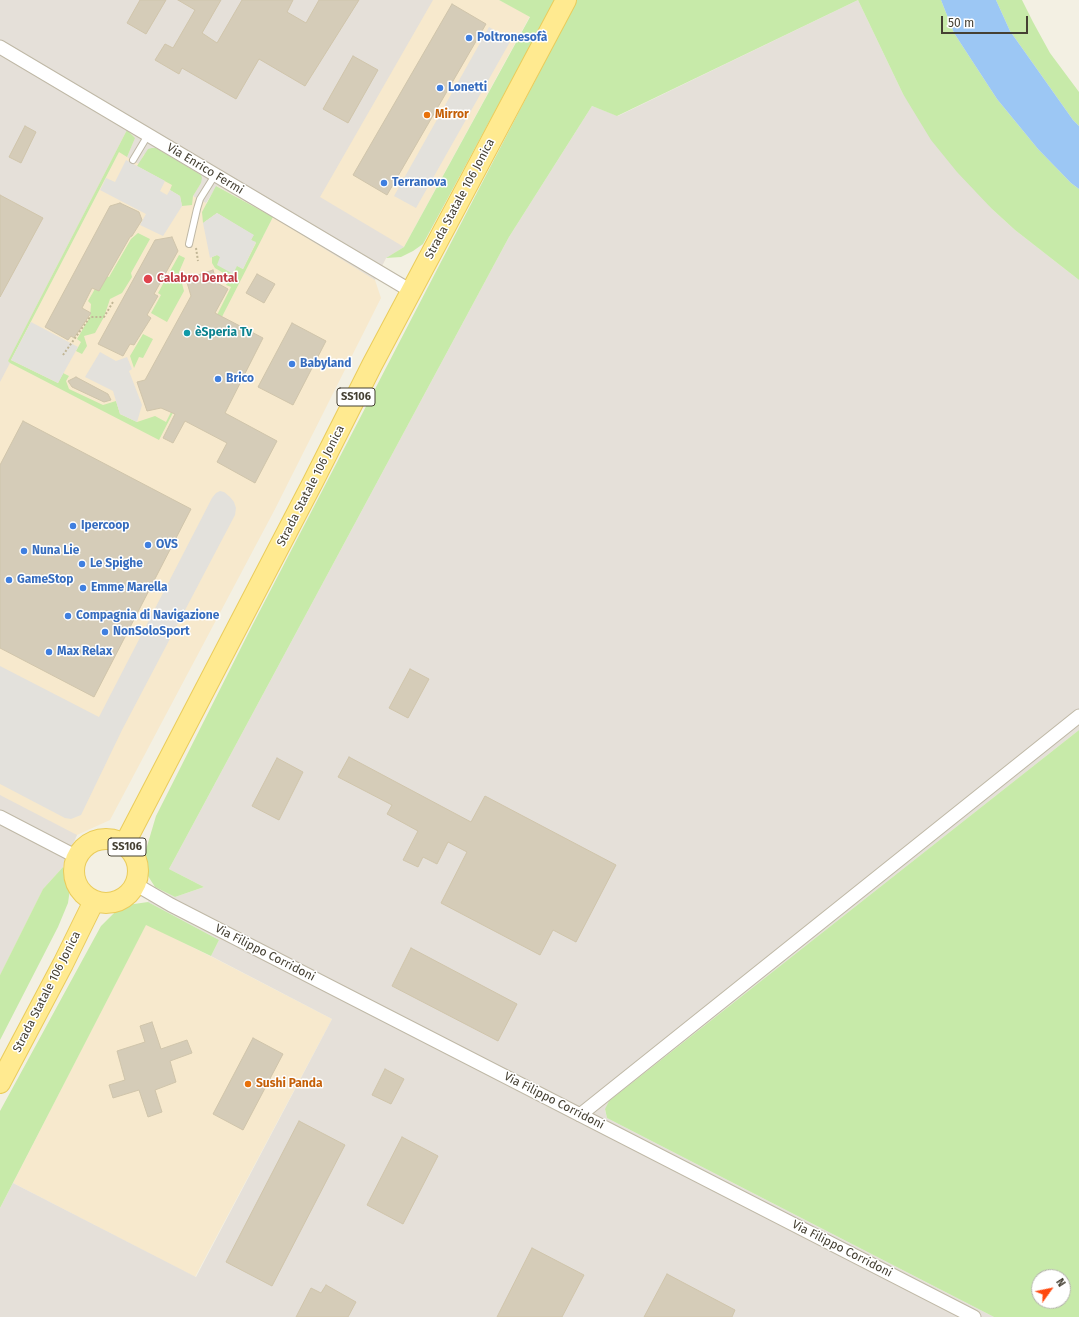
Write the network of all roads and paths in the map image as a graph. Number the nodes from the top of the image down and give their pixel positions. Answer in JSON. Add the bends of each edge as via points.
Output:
{"nodes":[{"id":1,"x":566,"y":0,"type":"edge"},
{"id":2,"x":0,"y":47,"type":"edge"},
{"id":3,"x":148,"y":135,"type":"junction"},
{"id":4,"x":133,"y":160,"type":"dead end"},
{"id":5,"x":215,"y":175,"type":"junction"},
{"id":6,"x":189,"y":244,"type":"dead end"},
{"id":7,"x":196,"y":254,"type":"dead end"},
{"id":8,"x":198,"y":261,"type":"dead end"},
{"id":9,"x":411,"y":291,"type":"junction"},
{"id":10,"x":113,"y":302,"type":"dead end"},
{"id":11,"x":64,"y":355,"type":"dead end"},
{"id":12,"x":1079,"y":716,"type":"edge"},
{"id":13,"x":0,"y":817,"type":"edge"},
{"id":14,"x":124,"y":845,"type":"junction"},
{"id":15,"x":76,"y":857,"type":"junction"},
{"id":16,"x":134,"y":884,"type":"junction"},
{"id":17,"x":94,"y":901,"type":"junction"},
{"id":18,"x":0,"y":1083,"type":"edge"},
{"id":19,"x":580,"y":1115,"type":"junction"},
{"id":20,"x":974,"y":1317,"type":"edge"}],
"edges":[{"from":1,"to":9,"type":"main road","name":"Strada Statale 106 Jonica","number":"SS106"},
{"from":2,"to":3,"type":"street","name":"Via Enrico Fermi"},
{"from":3,"to":4,"type":"lane"},
{"from":3,"to":5,"type":"street","name":"Via Enrico Fermi"},
{"from":5,"to":6,"type":"lane","via":[[200,199]]},
{"from":5,"to":9,"type":"street","name":"Via Enrico Fermi"},
{"from":7,"to":8,"type":"path"},
{"from":9,"to":14,"type":"main road","name":"Strada Statale 106 Jonica","number":"SS106"},
{"from":10,"to":11,"type":"path","via":[[104,317],[90,317]]},
{"from":12,"to":19,"type":"street"},
{"from":13,"to":15,"type":"street"},
{"from":14,"to":15,"type":"main road","number":"SS106","via":[[110,839],[100,840],[90,843]]},
{"from":14,"to":16,"type":"main road","number":"SS106","via":[[134,857],[138,868]]},
{"from":15,"to":17,"type":"main road","via":[[74,877],[78,887],[84,895]]},
{"from":16,"to":17,"type":"main road","via":[[133,889],[125,897],[115,902]]},
{"from":16,"to":19,"type":"street","name":"Via Filippo Corridoni"},
{"from":17,"to":18,"type":"main road","name":"Strada Statale 106 Jonica"},
{"from":19,"to":20,"type":"street","name":"Via Filippo Corridoni"}]}
